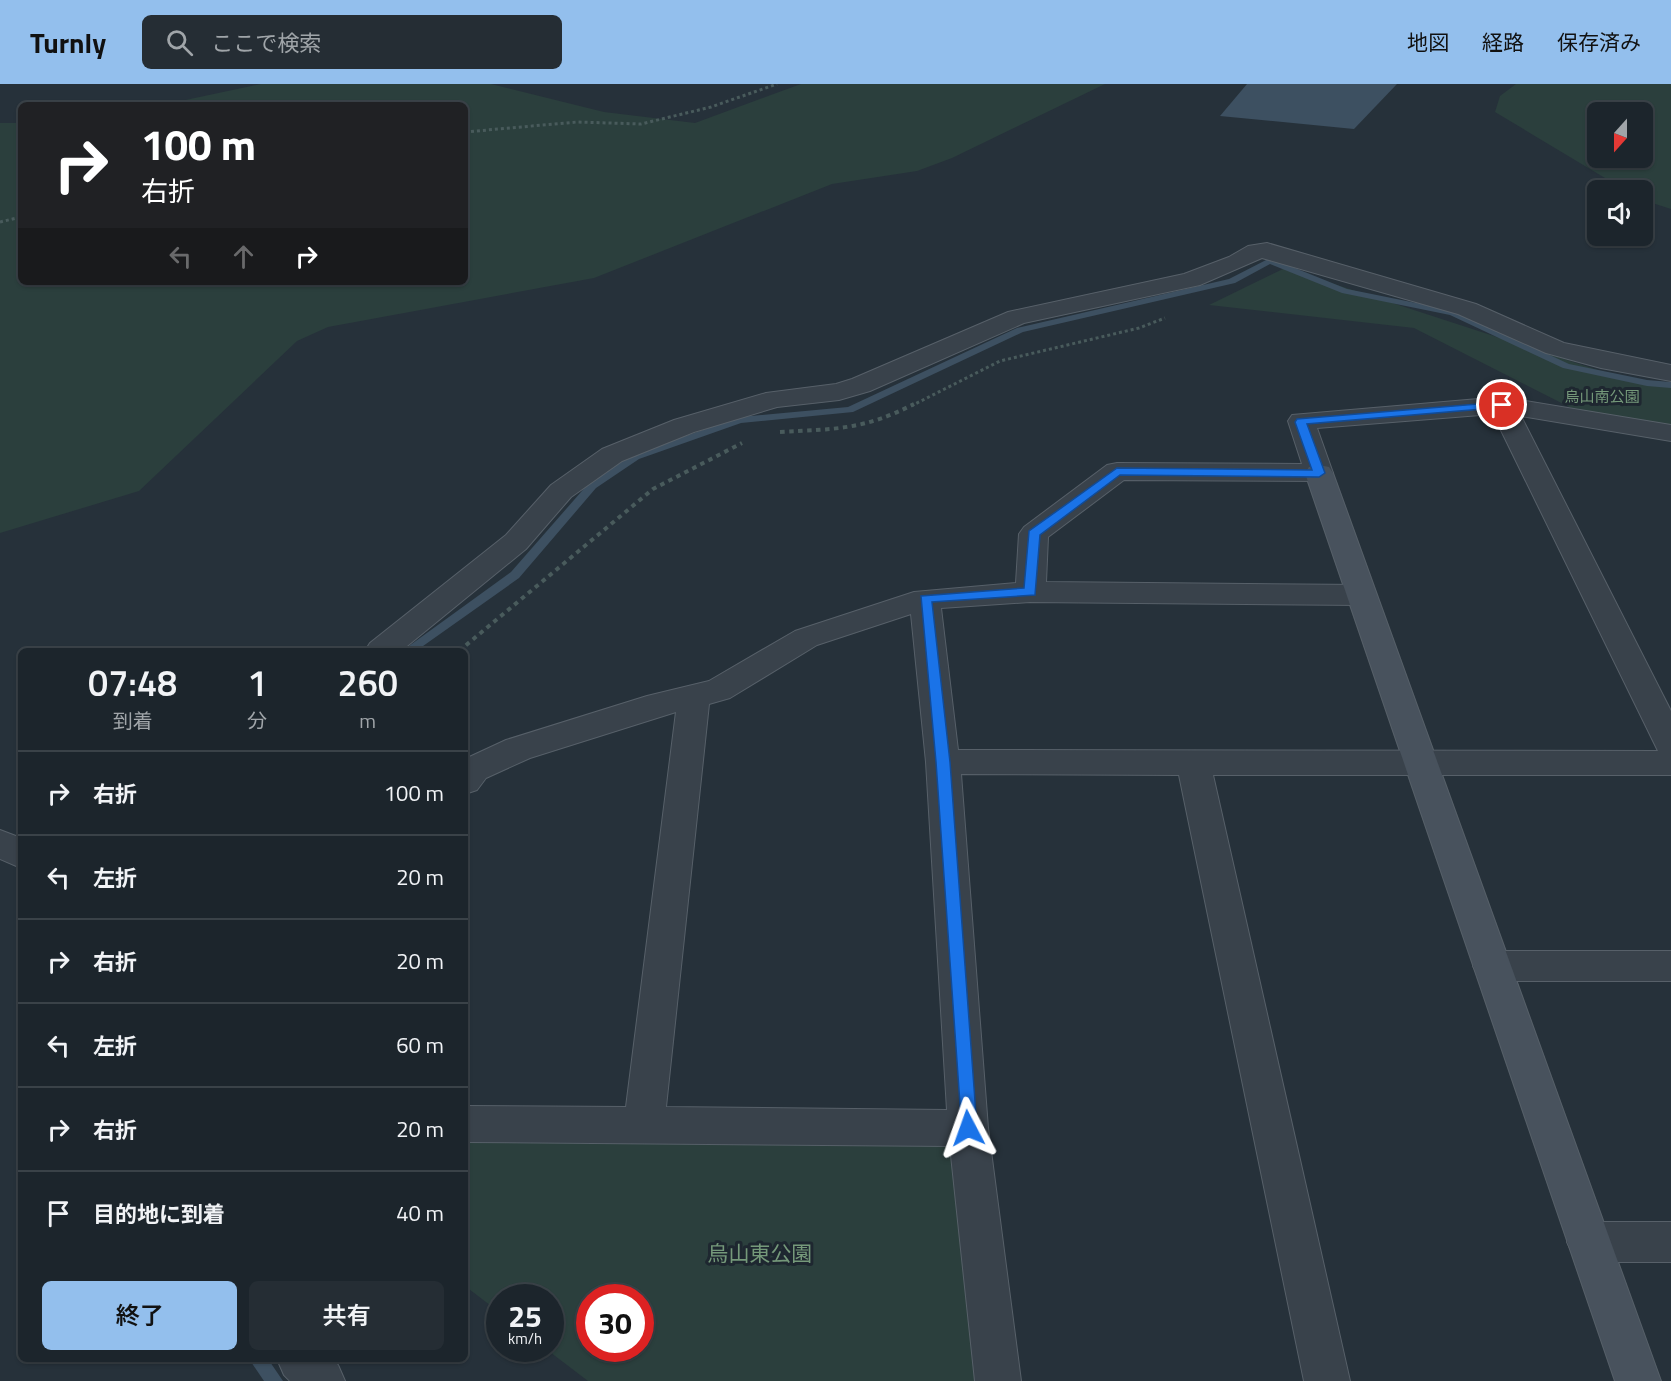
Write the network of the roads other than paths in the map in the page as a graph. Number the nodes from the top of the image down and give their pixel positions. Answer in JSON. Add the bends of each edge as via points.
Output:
{"nodes":[{"id":1,"x":1671,"y":373,"type":"edge"},
{"id":2,"x":1502,"y":405,"type":"junction"},
{"id":3,"x":1671,"y":433,"type":"edge"},
{"id":4,"x":1319,"y":473,"type":"junction"},
{"id":5,"x":1030,"y":592,"type":"junction"},
{"id":6,"x":1361,"y":595,"type":"junction"},
{"id":7,"x":925,"y":599,"type":"junction"},
{"id":8,"x":385,"y":648,"type":"edge"},
{"id":9,"x":694,"y":698,"type":"junction"},
{"id":10,"x":1671,"y":744,"type":"edge"},
{"id":11,"x":943,"y":762,"type":"junction"},
{"id":12,"x":1193,"y":762,"type":"junction"},
{"id":13,"x":1421,"y":763,"type":"junction"},
{"id":14,"x":1671,"y":763,"type":"edge"},
{"id":15,"x":468,"y":777,"type":"edge"},
{"id":16,"x":0,"y":843,"type":"edge"},
{"id":17,"x":18,"y":852,"type":"edge"},
{"id":18,"x":1492,"y":966,"type":"junction"},
{"id":19,"x":1671,"y":966,"type":"edge"},
{"id":20,"x":468,"y":1124,"type":"edge"},
{"id":21,"x":644,"y":1126,"type":"junction"},
{"id":22,"x":968,"y":1128,"type":"junction"},
{"id":23,"x":1589,"y":1242,"type":"junction"},
{"id":24,"x":1671,"y":1242,"type":"edge"},
{"id":25,"x":303,"y":1362,"type":"edge"},
{"id":26,"x":322,"y":1381,"type":"edge"},
{"id":27,"x":998,"y":1381,"type":"edge"},
{"id":28,"x":1327,"y":1381,"type":"edge"},
{"id":29,"x":1638,"y":1381,"type":"edge"}],
"edges":[{"from":1,"to":8,"type":"street","via":[[1555,348],[1467,309],[1256,250],[1191,280],[1017,317],[861,385],[839,392],[775,399],[684,426],[612,455],[561,491],[516,542]]},
{"from":2,"to":3,"type":"street"},
{"from":2,"to":4,"type":"street","via":[[1301,422]]},
{"from":2,"to":10,"type":"street"},
{"from":4,"to":5,"type":"street","via":[[1117,471],[1034,534]]},
{"from":4,"to":6,"type":"street"},
{"from":5,"to":6,"type":"street"},
{"from":5,"to":7,"type":"street"},
{"from":6,"to":13,"type":"street"},
{"from":7,"to":9,"type":"street","via":[[806,638],[719,690]]},
{"from":7,"to":11,"type":"street"},
{"from":9,"to":15,"type":"street","via":[[647,708],[518,749],[474,769]]},
{"from":9,"to":21,"type":"street"},
{"from":11,"to":12,"type":"street"},
{"from":11,"to":22,"type":"street"},
{"from":12,"to":13,"type":"street"},
{"from":12,"to":28,"type":"street"},
{"from":13,"to":14,"type":"street"},
{"from":13,"to":18,"type":"street"},
{"from":16,"to":17,"type":"street"},
{"from":18,"to":19,"type":"street"},
{"from":18,"to":23,"type":"street"},
{"from":20,"to":21,"type":"street"},
{"from":21,"to":22,"type":"street"},
{"from":22,"to":27,"type":"street"},
{"from":23,"to":24,"type":"street"},
{"from":23,"to":29,"type":"street"},
{"from":25,"to":26,"type":"street"}]}
